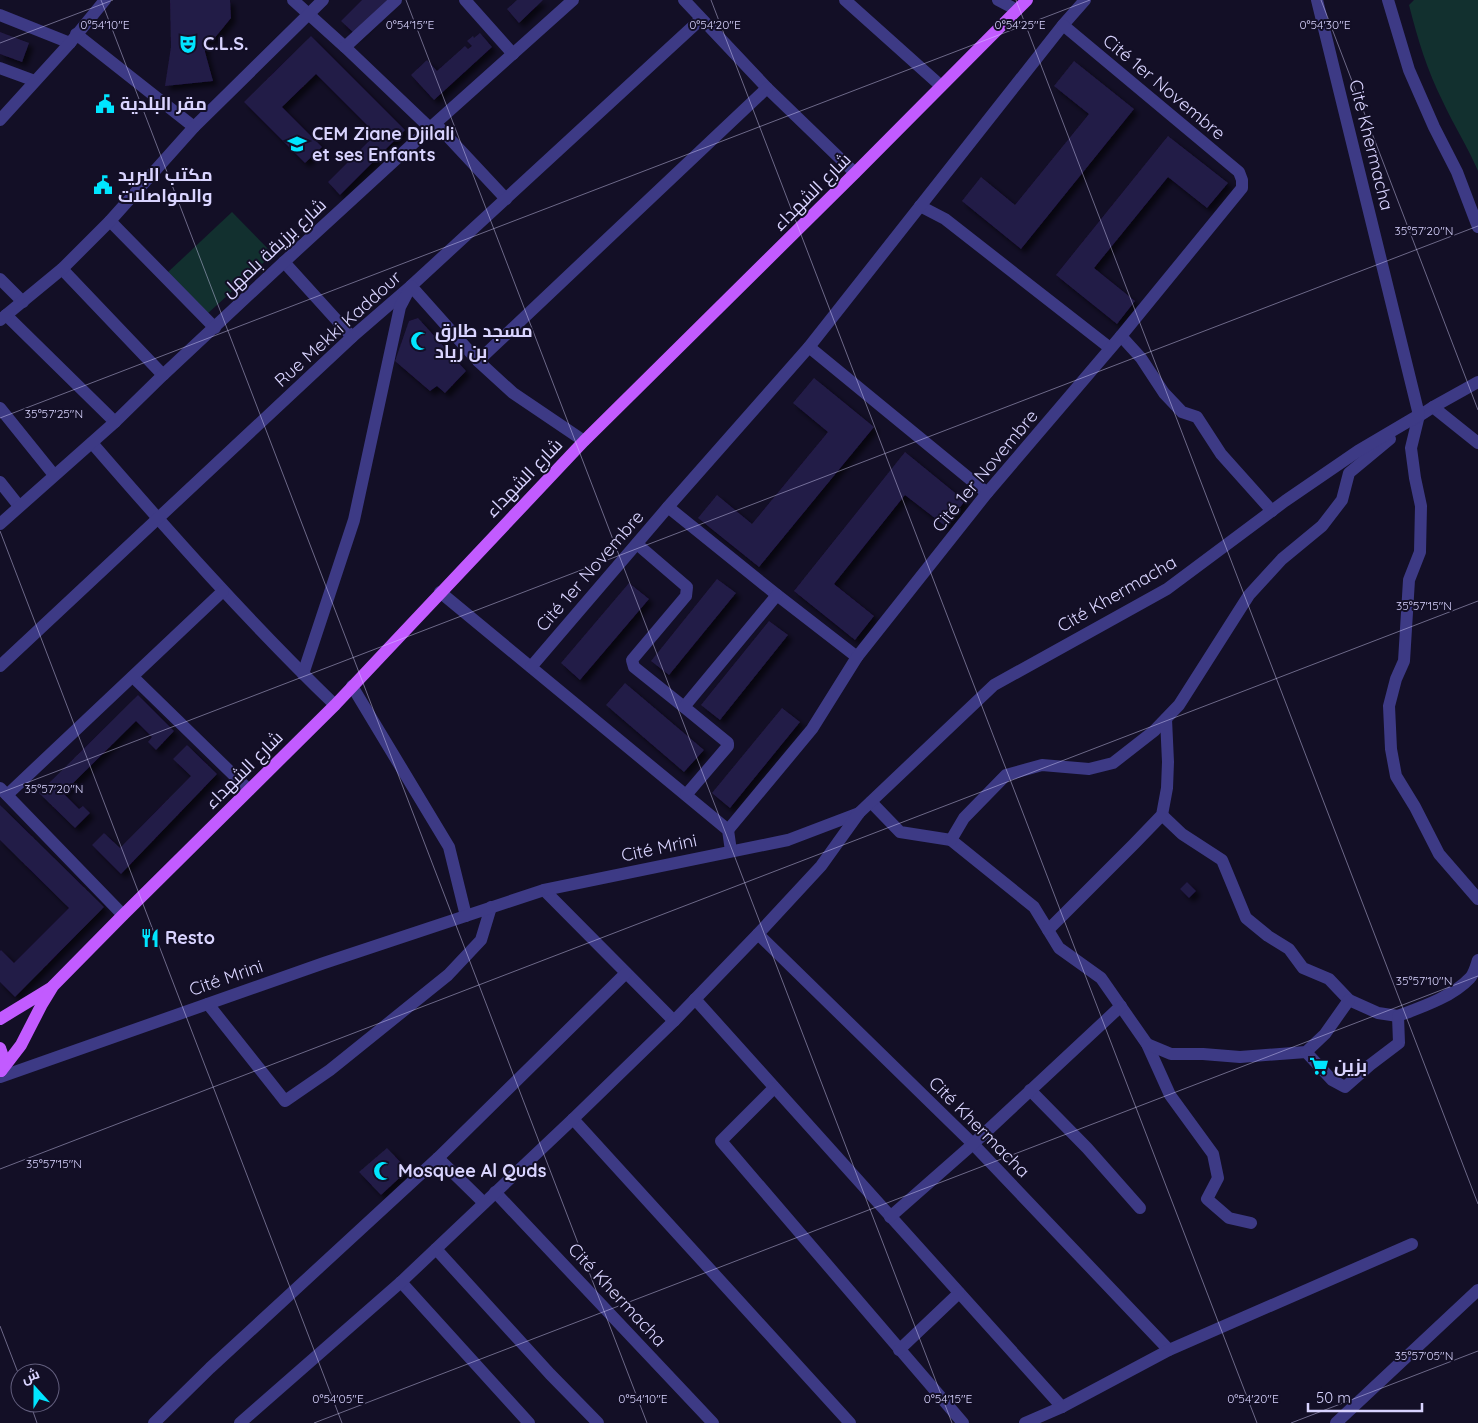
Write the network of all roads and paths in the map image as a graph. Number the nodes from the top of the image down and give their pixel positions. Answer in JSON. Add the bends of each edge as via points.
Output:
{"nodes":[{"id":1,"x":105,"y":0,"type":"edge"},
{"id":2,"x":292,"y":0,"type":"edge"},
{"id":3,"x":323,"y":0,"type":"edge"},
{"id":4,"x":396,"y":0,"type":"edge"},
{"id":5,"x":464,"y":0,"type":"edge"},
{"id":6,"x":573,"y":0,"type":"edge"},
{"id":7,"x":684,"y":0,"type":"edge"},
{"id":8,"x":845,"y":0,"type":"edge"},
{"id":9,"x":998,"y":0,"type":"edge"},
{"id":10,"x":1027,"y":0,"type":"edge"},
{"id":11,"x":1085,"y":0,"type":"edge"},
{"id":12,"x":1317,"y":0,"type":"edge"},
{"id":13,"x":1388,"y":0,"type":"edge"},
{"id":14,"x":1017,"y":10,"type":"junction"},
{"id":15,"x":310,"y":14,"type":"junction"},
{"id":16,"x":0,"y":15,"type":"edge"},
{"id":17,"x":701,"y":19,"type":"junction"},
{"id":18,"x":1063,"y":25,"type":"junction"},
{"id":19,"x":73,"y":38,"type":"junction"},
{"id":20,"x":345,"y":47,"type":"junction"},
{"id":21,"x":513,"y":54,"type":"junction"},
{"id":22,"x":0,"y":68,"type":"edge"},
{"id":23,"x":35,"y":81,"type":"junction"},
{"id":24,"x":941,"y":86,"type":"junction"},
{"id":25,"x":766,"y":88,"type":"junction"},
{"id":26,"x":0,"y":120,"type":"edge"},
{"id":27,"x":433,"y":126,"type":"junction"},
{"id":28,"x":194,"y":127,"type":"junction"},
{"id":29,"x":855,"y":173,"type":"junction"},
{"id":30,"x":506,"y":199,"type":"junction"},
{"id":31,"x":920,"y":206,"type":"junction"},
{"id":32,"x":110,"y":221,"type":"junction"},
{"id":33,"x":1478,"y":227,"type":"edge"},
{"id":34,"x":284,"y":262,"type":"junction"},
{"id":35,"x":62,"y":268,"type":"junction"},
{"id":36,"x":0,"y":279,"type":"edge"},
{"id":37,"x":411,"y":286,"type":"junction"},
{"id":38,"x":22,"y":302,"type":"junction"},
{"id":39,"x":3,"y":317,"type":"edge"},
{"id":40,"x":215,"y":328,"type":"junction"},
{"id":41,"x":1121,"y":336,"type":"junction"},
{"id":42,"x":352,"y":337,"type":"junction"},
{"id":43,"x":809,"y":347,"type":"junction"},
{"id":44,"x":1110,"y":348,"type":"junction"},
{"id":45,"x":478,"y":361,"type":"junction"},
{"id":46,"x":163,"y":375,"type":"junction"},
{"id":47,"x":1478,"y":382,"type":"edge"},
{"id":48,"x":1433,"y":407,"type":"junction"},
{"id":49,"x":0,"y":408,"type":"edge"},
{"id":50,"x":1419,"y":415,"type":"junction"},
{"id":51,"x":115,"y":422,"type":"junction"},
{"id":52,"x":584,"y":441,"type":"junction"},
{"id":53,"x":92,"y":443,"type":"junction"},
{"id":54,"x":1478,"y":443,"type":"edge"},
{"id":55,"x":54,"y":475,"type":"junction"},
{"id":56,"x":0,"y":482,"type":"edge"},
{"id":57,"x":987,"y":494,"type":"junction"},
{"id":58,"x":19,"y":506,"type":"junction"},
{"id":59,"x":668,"y":507,"type":"junction"},
{"id":60,"x":1272,"y":511,"type":"junction"},
{"id":61,"x":158,"y":519,"type":"junction"},
{"id":62,"x":0,"y":524,"type":"edge"},
{"id":63,"x":636,"y":544,"type":"junction"},
{"id":64,"x":223,"y":591,"type":"junction"},
{"id":65,"x":440,"y":592,"type":"junction"},
{"id":66,"x":777,"y":595,"type":"junction"},
{"id":67,"x":857,"y":657,"type":"junction"},
{"id":68,"x":0,"y":666,"type":"edge"},
{"id":69,"x":531,"y":667,"type":"junction"},
{"id":70,"x":303,"y":674,"type":"junction"},
{"id":71,"x":133,"y":677,"type":"junction"},
{"id":72,"x":352,"y":686,"type":"junction"},
{"id":73,"x":335,"y":705,"type":"junction"},
{"id":74,"x":684,"y":707,"type":"junction"},
{"id":75,"x":1166,"y":719,"type":"junction"},
{"id":76,"x":249,"y":790,"type":"junction"},
{"id":77,"x":4,"y":792,"type":"edge"},
{"id":78,"x":686,"y":795,"type":"junction"},
{"id":79,"x":871,"y":802,"type":"junction"},
{"id":80,"x":859,"y":813,"type":"junction"},
{"id":81,"x":1162,"y":815,"type":"junction"},
{"id":82,"x":728,"y":830,"type":"junction"},
{"id":83,"x":951,"y":840,"type":"junction"},
{"id":84,"x":731,"y":852,"type":"junction"},
{"id":85,"x":544,"y":890,"type":"junction"},
{"id":86,"x":1478,"y":899,"type":"edge"},
{"id":87,"x":491,"y":908,"type":"junction"},
{"id":88,"x":123,"y":915,"type":"junction"},
{"id":89,"x":466,"y":916,"type":"junction"},
{"id":90,"x":1048,"y":930,"type":"junction"},
{"id":91,"x":758,"y":934,"type":"junction"},
{"id":92,"x":1478,"y":960,"type":"edge"},
{"id":93,"x":626,"y":973,"type":"junction"},
{"id":94,"x":53,"y":986,"type":"junction"},
{"id":95,"x":695,"y":999,"type":"junction"},
{"id":96,"x":1349,"y":1000,"type":"junction"},
{"id":97,"x":208,"y":1004,"type":"junction"},
{"id":98,"x":1121,"y":1006,"type":"junction"},
{"id":99,"x":1398,"y":1016,"type":"junction"},
{"id":100,"x":0,"y":1019,"type":"edge"},
{"id":101,"x":674,"y":1021,"type":"junction"},
{"id":102,"x":1147,"y":1044,"type":"junction"},
{"id":103,"x":0,"y":1048,"type":"edge"},
{"id":104,"x":1306,"y":1052,"type":"junction"},
{"id":105,"x":0,"y":1074,"type":"edge"},
{"id":106,"x":774,"y":1088,"type":"junction"},
{"id":107,"x":1030,"y":1090,"type":"junction"},
{"id":108,"x":573,"y":1119,"type":"junction"},
{"id":109,"x":973,"y":1144,"type":"junction"},
{"id":110,"x":438,"y":1158,"type":"junction"},
{"id":111,"x":495,"y":1192,"type":"junction"},
{"id":112,"x":484,"y":1203,"type":"junction"},
{"id":113,"x":1140,"y":1208,"type":"dead end"},
{"id":114,"x":890,"y":1217,"type":"junction"},
{"id":115,"x":1251,"y":1223,"type":"dead end"},
{"id":116,"x":1412,"y":1244,"type":"dead end"},
{"id":117,"x":436,"y":1249,"type":"junction"},
{"id":118,"x":401,"y":1282,"type":"junction"},
{"id":119,"x":1478,"y":1290,"type":"edge"},
{"id":120,"x":959,"y":1293,"type":"junction"},
{"id":121,"x":899,"y":1350,"type":"junction"},
{"id":122,"x":1169,"y":1350,"type":"junction"},
{"id":123,"x":1062,"y":1407,"type":"junction"},
{"id":124,"x":154,"y":1423,"type":"edge"},
{"id":125,"x":240,"y":1423,"type":"edge"},
{"id":126,"x":529,"y":1423,"type":"edge"},
{"id":127,"x":598,"y":1423,"type":"edge"},
{"id":128,"x":713,"y":1423,"type":"edge"},
{"id":129,"x":850,"y":1423,"type":"edge"},
{"id":130,"x":963,"y":1423,"type":"edge"},
{"id":131,"x":1025,"y":1423,"type":"edge"},
{"id":132,"x":1336,"y":1423,"type":"edge"}],
"edges":[{"from":1,"to":19,"type":"street"},
{"from":2,"to":15,"type":"street"},
{"from":3,"to":15,"type":"street"},
{"from":4,"to":20,"type":"street"},
{"from":5,"to":21,"type":"street"},
{"from":6,"to":21,"type":"street","name":"شارع برزيقة بلمهل"},
{"from":7,"to":17,"type":"street"},
{"from":8,"to":24,"type":"street"},
{"from":9,"to":14,"type":"street"},
{"from":10,"to":14,"type":"main road","name":"شارع الشهداء"},
{"from":11,"to":18,"type":"street"},
{"from":12,"to":50,"type":"street","name":"Cité Khermacha"},
{"from":13,"to":33,"type":"street","via":[[1409,70],[1457,172]]},
{"from":14,"to":24,"type":"main road","name":"شارع الشهداء"},
{"from":15,"to":20,"type":"street"},
{"from":15,"to":28,"type":"street"},
{"from":16,"to":19,"type":"street"},
{"from":17,"to":25,"type":"street"},
{"from":17,"to":30,"type":"street","name":"Rue Mekki Kaddour"},
{"from":18,"to":31,"type":"street","name":"Cité 1er Novembre"},
{"from":18,"to":41,"type":"street","name":"Cité 1er Novembre","via":[[1240,172],[1242,180],[1242,188]]},
{"from":19,"to":23,"type":"street"},
{"from":19,"to":28,"type":"street"},
{"from":20,"to":27,"type":"street"},
{"from":21,"to":27,"type":"street","name":"شارع برزيقة بلمهل"},
{"from":22,"to":23,"type":"street"},
{"from":23,"to":26,"type":"street"},
{"from":24,"to":29,"type":"main road","name":"شارع الشهداء"},
{"from":25,"to":29,"type":"street"},
{"from":25,"to":45,"type":"street"},
{"from":27,"to":30,"type":"street"},
{"from":27,"to":34,"type":"street","name":"شارع برزيقة بلمهل"},
{"from":28,"to":32,"type":"street"},
{"from":29,"to":52,"type":"main road","name":"شارع الشهداء"},
{"from":30,"to":37,"type":"street","name":"Rue Mekki Kaddour"},
{"from":31,"to":43,"type":"street","name":"Cité 1er Novembre"},
{"from":31,"to":44,"type":"street","via":[[945,219]]},
{"from":32,"to":35,"type":"street"},
{"from":32,"to":40,"type":"street"},
{"from":34,"to":40,"type":"street","name":"شارع برزيقة بلمهل"},
{"from":34,"to":42,"type":"street"},
{"from":35,"to":38,"type":"street"},
{"from":35,"to":46,"type":"street"},
{"from":36,"to":38,"type":"street"},
{"from":37,"to":42,"type":"street","name":"Rue Mekki Kaddour"},
{"from":37,"to":45,"type":"street"},
{"from":37,"to":70,"type":"street","via":[[400,307],[354,520]]},
{"from":38,"to":39,"type":"street"},
{"from":39,"to":51,"type":"street"},
{"from":40,"to":46,"type":"street","name":"شارع برزيقة بلمهل"},
{"from":41,"to":44,"type":"street","name":"Cité 1er Novembre"},
{"from":41,"to":60,"type":"street","via":[[1141,358],[1164,394],[1182,412],[1197,417],[1221,454]]},
{"from":42,"to":61,"type":"street","name":"Rue Mekki Kaddour"},
{"from":43,"to":57,"type":"street"},
{"from":43,"to":59,"type":"street","name":"Cité 1er Novembre"},
{"from":44,"to":57,"type":"street","name":"Cité 1er Novembre"},
{"from":45,"to":52,"type":"street","via":[[513,393]]},
{"from":46,"to":51,"type":"street","name":"شارع برزيقة بلمهل"},
{"from":47,"to":48,"type":"street"},
{"from":48,"to":50,"type":"street"},
{"from":48,"to":54,"type":"street"},
{"from":49,"to":55,"type":"street"},
{"from":50,"to":60,"type":"street","name":"Cité Khermacha","via":[[1358,451]]},
{"from":50,"to":75,"type":"street","via":[[1349,473],[1342,500],[1322,526],[1282,559],[1249,595],[1179,706]]},
{"from":50,"to":86,"type":"street","name":"Cité Khermacha","via":[[1411,448],[1422,506],[1420,552],[1409,580],[1404,661],[1390,706],[1391,749],[1396,776],[1416,807],[1439,854]]},
{"from":51,"to":53,"type":"street","name":"شارع برزيقة بلمهل"},
{"from":52,"to":65,"type":"main road","name":"شارع الشهداء"},
{"from":53,"to":55,"type":"street","name":"شارع برزيقة بلمهل"},
{"from":53,"to":61,"type":"street"},
{"from":55,"to":58,"type":"street","name":"شارع برزيقة بلمهل"},
{"from":56,"to":58,"type":"street"},
{"from":57,"to":67,"type":"street","name":"Cité 1er Novembre"},
{"from":58,"to":62,"type":"street","name":"شارع برزيقة بلمهل"},
{"from":59,"to":63,"type":"street","name":"Cité 1er Novembre"},
{"from":59,"to":66,"type":"street"},
{"from":60,"to":79,"type":"street","name":"Cité Khermacha","via":[[1167,589],[994,685]]},
{"from":61,"to":64,"type":"street"},
{"from":61,"to":68,"type":"street","name":"Rue Mekki Kaddour"},
{"from":63,"to":69,"type":"street","name":"Cité 1er Novembre"},
{"from":63,"to":74,"type":"street","via":[[687,587],[688,592],[632,664]]},
{"from":64,"to":70,"type":"street"},
{"from":64,"to":71,"type":"street"},
{"from":65,"to":69,"type":"street"},
{"from":65,"to":72,"type":"main road","name":"شارع الشهداء"},
{"from":66,"to":67,"type":"street"},
{"from":66,"to":74,"type":"street"},
{"from":67,"to":82,"type":"street","name":"Cité 1er Novembre","via":[[812,729]]},
{"from":69,"to":78,"type":"street"},
{"from":70,"to":73,"type":"street"},
{"from":71,"to":76,"type":"street"},
{"from":71,"to":77,"type":"street"},
{"from":72,"to":73,"type":"main road","name":"شارع الشهداء"},
{"from":72,"to":89,"type":"street","via":[[449,847]]},
{"from":73,"to":76,"type":"main road","name":"شارع الشهداء"},
{"from":74,"to":78,"type":"street","via":[[728,743]]},
{"from":75,"to":81,"type":"street","via":[[1167,788]]},
{"from":75,"to":83,"type":"street","via":[[1113,763],[1089,769],[1042,765],[1006,775],[964,818]]},
{"from":76,"to":88,"type":"main road","name":"شارع الشهداء"},
{"from":77,"to":88,"type":"street"},
{"from":78,"to":82,"type":"street"},
{"from":79,"to":80,"type":"street","name":"Cité Khermacha"},
{"from":79,"to":83,"type":"street","via":[[900,832]]},
{"from":80,"to":84,"type":"street","name":"Cité Mrini","via":[[788,840]]},
{"from":80,"to":91,"type":"street","name":"Cité Khermacha","via":[[821,866]]},
{"from":81,"to":90,"type":"street"},
{"from":81,"to":96,"type":"street","via":[[1182,834],[1222,860],[1246,918],[1289,949],[1303,968],[1329,979]]},
{"from":82,"to":84,"type":"street"},
{"from":83,"to":90,"type":"street","via":[[1034,908]]},
{"from":84,"to":85,"type":"street","name":"Cité Mrini"},
{"from":85,"to":87,"type":"street","name":"Cité Mrini"},
{"from":85,"to":93,"type":"street"},
{"from":87,"to":89,"type":"street","name":"Cité Mrini"},
{"from":87,"to":97,"type":"street","via":[[481,940],[448,976],[330,1070],[285,1101]]},
{"from":88,"to":94,"type":"main road","name":"شارع الشهداء"},
{"from":89,"to":97,"type":"street","name":"Cité Mrini"},
{"from":90,"to":98,"type":"street","via":[[1059,948],[1101,978]]},
{"from":91,"to":95,"type":"street","name":"Cité Khermacha"},
{"from":91,"to":109,"type":"street","name":"Cité Khermacha"},
{"from":92,"to":99,"type":"street","via":[[1471,977],[1450,993]]},
{"from":93,"to":101,"type":"street"},
{"from":93,"to":110,"type":"street"},
{"from":94,"to":100,"type":"main road"},
{"from":94,"to":105,"type":"main road","via":[[21,1046]]},
{"from":95,"to":101,"type":"street","name":"Cité Khermacha"},
{"from":95,"to":106,"type":"street"},
{"from":96,"to":99,"type":"street","via":[[1378,1013]]},
{"from":96,"to":104,"type":"street","via":[[1325,1034]]},
{"from":97,"to":105,"type":"street","name":"Cité Mrini"},
{"from":98,"to":102,"type":"street"},
{"from":98,"to":107,"type":"street"},
{"from":99,"to":104,"type":"street","via":[[1399,1043],[1345,1087],[1332,1080]]},
{"from":101,"to":108,"type":"street","name":"Cité Khermacha"},
{"from":102,"to":104,"type":"street","via":[[1171,1054],[1240,1057]]},
{"from":102,"to":115,"type":"street","via":[[1170,1095],[1213,1154],[1218,1178],[1207,1199],[1229,1218]]},
{"from":103,"to":105,"type":"main road","via":[[3,1057]]},
{"from":106,"to":114,"type":"street"},
{"from":106,"to":121,"type":"street","via":[[721,1141]]},
{"from":107,"to":109,"type":"street"},
{"from":107,"to":113,"type":"street"},
{"from":108,"to":111,"type":"street","name":"Cité Khermacha"},
{"from":108,"to":129,"type":"street"},
{"from":109,"to":114,"type":"street"},
{"from":109,"to":122,"type":"street","name":"Cité Khermacha"},
{"from":110,"to":112,"type":"street"},
{"from":110,"to":124,"type":"street"},
{"from":111,"to":112,"type":"street","name":"Cité Khermacha"},
{"from":111,"to":128,"type":"street","name":"Cité Khermacha"},
{"from":112,"to":117,"type":"street","name":"Cité Khermacha"},
{"from":114,"to":120,"type":"street"},
{"from":116,"to":122,"type":"street"},
{"from":117,"to":118,"type":"street","name":"Cité Khermacha"},
{"from":117,"to":127,"type":"street"},
{"from":118,"to":125,"type":"street","name":"Cité Khermacha"},
{"from":118,"to":126,"type":"street"},
{"from":119,"to":132,"type":"street"},
{"from":120,"to":121,"type":"street"},
{"from":120,"to":123,"type":"street"},
{"from":121,"to":130,"type":"street"},
{"from":122,"to":123,"type":"street"},
{"from":123,"to":131,"type":"street"}]}
